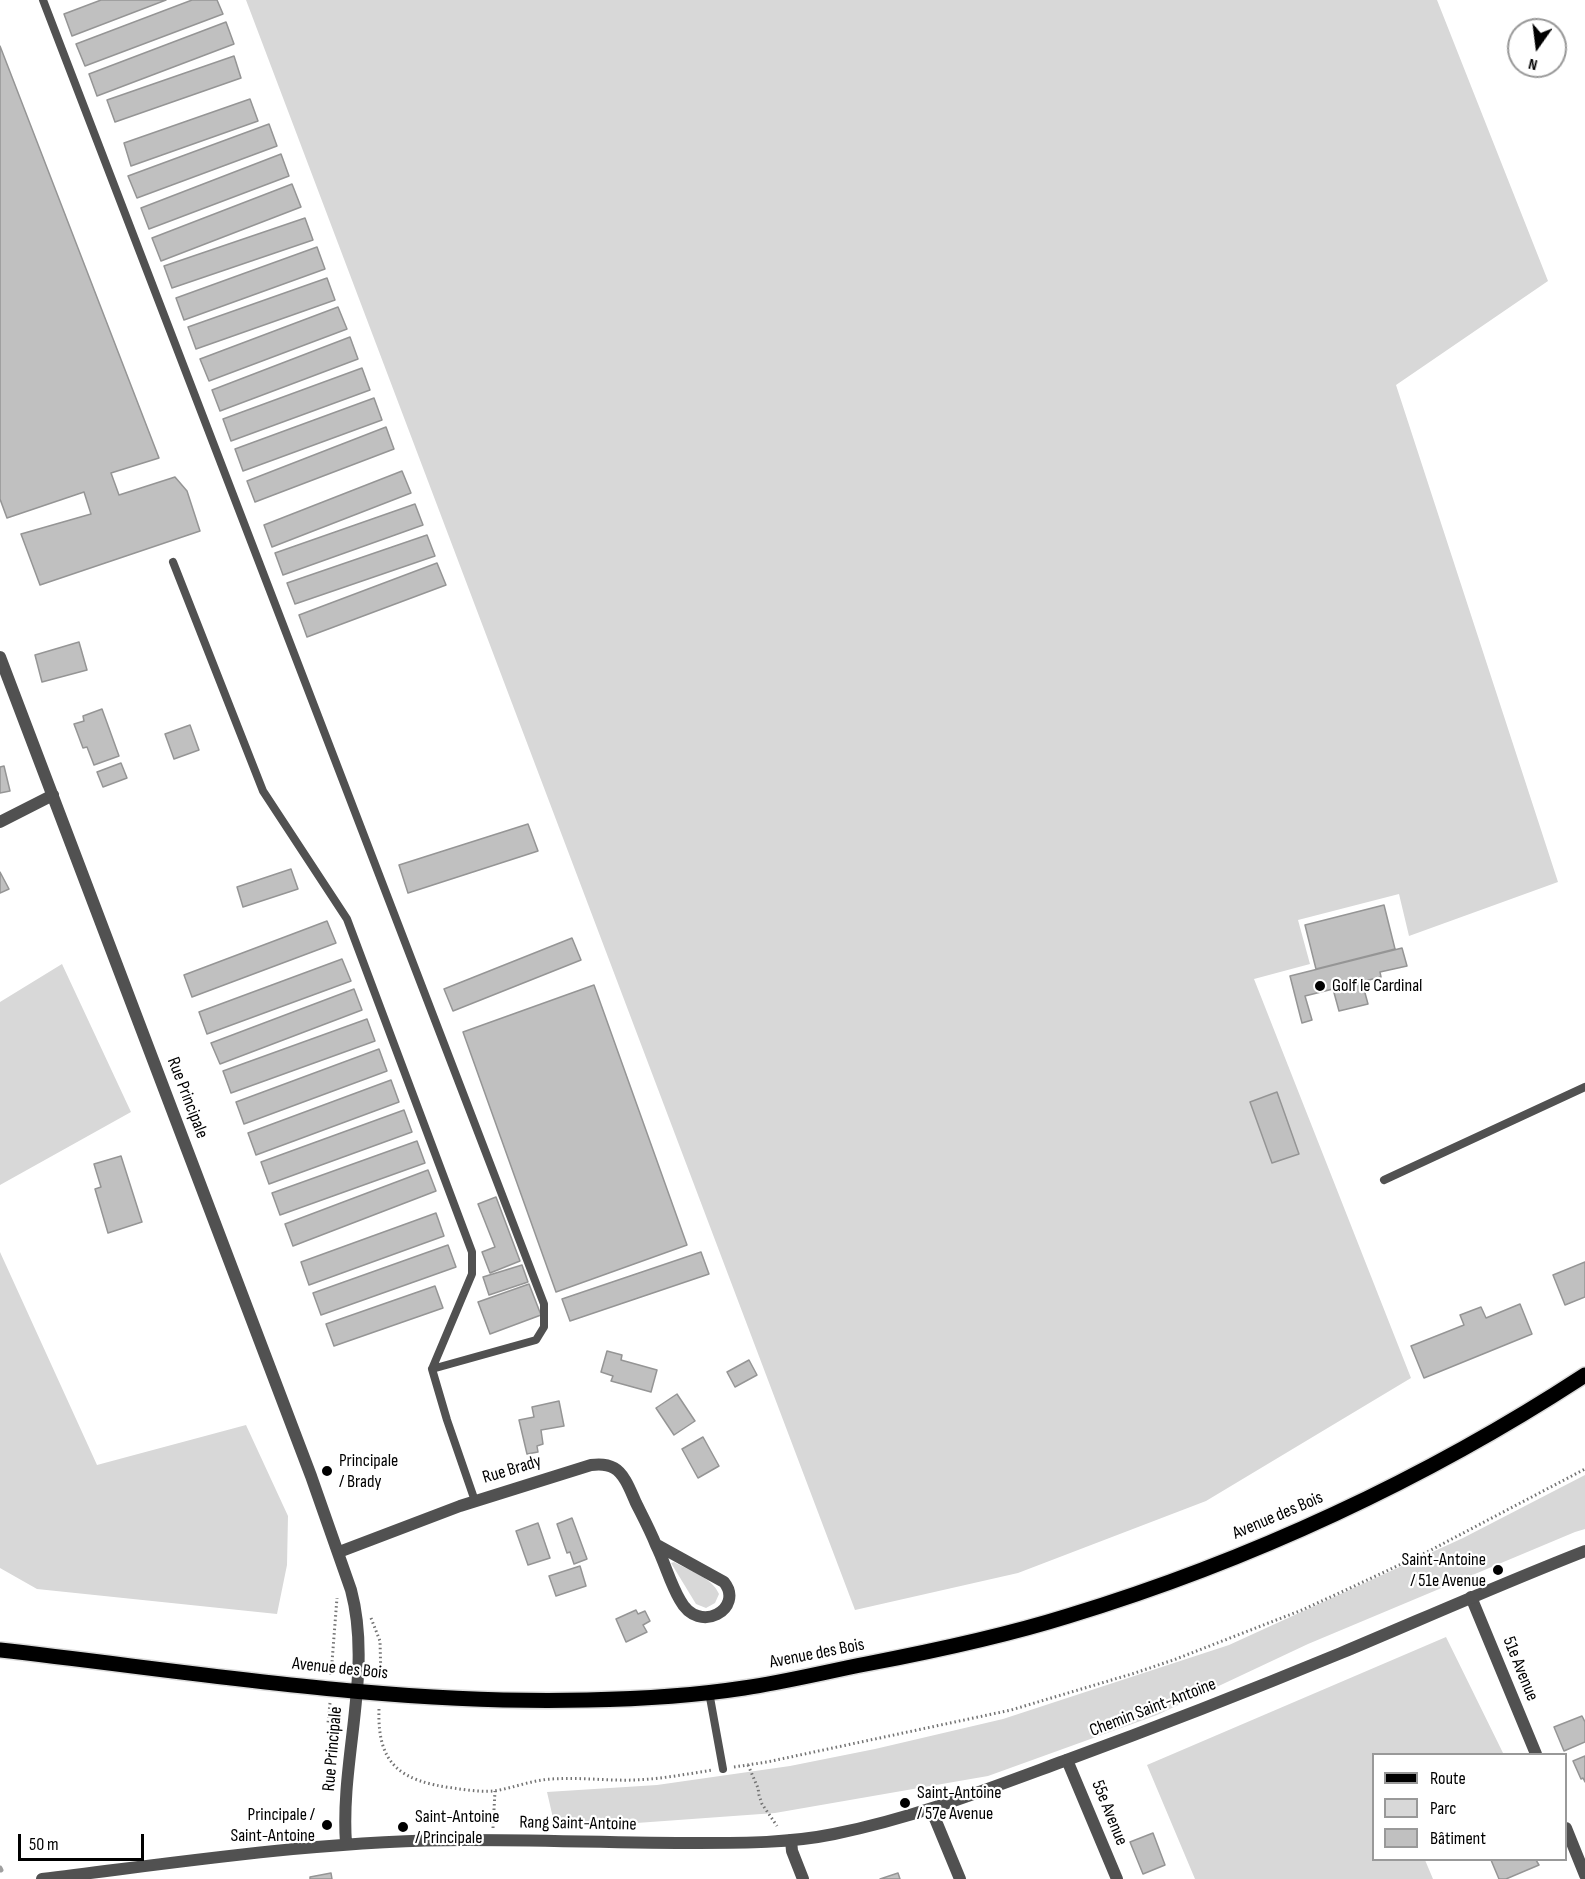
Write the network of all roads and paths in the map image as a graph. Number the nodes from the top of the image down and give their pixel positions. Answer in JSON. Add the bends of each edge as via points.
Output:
{"nodes":[{"id":1,"x":43,"y":0,"type":"edge"},
{"id":2,"x":173,"y":562,"type":"dead end"},
{"id":3,"x":0,"y":657,"type":"edge"},
{"id":4,"x":53,"y":795,"type":"junction"},
{"id":5,"x":0,"y":822,"type":"edge"},
{"id":6,"x":1585,"y":1088,"type":"edge"},
{"id":7,"x":1384,"y":1180,"type":"dead end"},
{"id":8,"x":432,"y":1369,"type":"junction"},
{"id":9,"x":1585,"y":1375,"type":"edge"},
{"id":10,"x":1585,"y":1469,"type":"edge"},
{"id":11,"x":475,"y":1501,"type":"junction"},
{"id":12,"x":657,"y":1545,"type":"junction"},
{"id":13,"x":1585,"y":1551,"type":"edge"},
{"id":14,"x":339,"y":1552,"type":"junction"},
{"id":15,"x":337,"y":1594,"type":"dead end"},
{"id":16,"x":1471,"y":1597,"type":"junction"},
{"id":17,"x":0,"y":1650,"type":"edge"},
{"id":18,"x":382,"y":1654,"type":"dead end"},
{"id":19,"x":330,"y":1688,"type":"junction"},
{"id":20,"x":356,"y":1691,"type":"junction"},
{"id":21,"x":710,"y":1692,"type":"junction"},
{"id":22,"x":380,"y":1694,"type":"junction"},
{"id":23,"x":379,"y":1723,"type":"dead end"},
{"id":24,"x":1535,"y":1753,"type":"edge"},
{"id":25,"x":1067,"y":1760,"type":"junction"},
{"id":26,"x":748,"y":1765,"type":"junction"},
{"id":27,"x":723,"y":1768,"type":"junction"},
{"id":28,"x":495,"y":1791,"type":"junction"},
{"id":29,"x":931,"y":1809,"type":"junction"},
{"id":30,"x":493,"y":1830,"type":"dead end"},
{"id":31,"x":1567,"y":1830,"type":"edge"},
{"id":32,"x":791,"y":1840,"type":"junction"},
{"id":33,"x":346,"y":1843,"type":"junction"},
{"id":34,"x":719,"y":1843,"type":"joint"},
{"id":35,"x":1585,"y":1875,"type":"edge"},
{"id":36,"x":42,"y":1879,"type":"edge"},
{"id":37,"x":803,"y":1879,"type":"edge"},
{"id":38,"x":960,"y":1879,"type":"edge"},
{"id":39,"x":1117,"y":1879,"type":"edge"}],
"edges":[{"from":1,"to":8,"type":"lane","via":[[544,1304],[544,1327],[536,1340]]},
{"from":2,"to":8,"type":"lane","via":[[263,791],[347,919],[472,1252],[472,1274]]},
{"from":3,"to":4,"type":"street","name":"Rue Principale"},
{"from":4,"to":5,"type":"street"},
{"from":4,"to":14,"type":"street","name":"Rue Principale"},
{"from":6,"to":7,"type":"lane"},
{"from":8,"to":11,"type":"lane"},
{"from":9,"to":21,"type":"main road","name":"Avenue des Bois","via":[[1418,1473],[1179,1578],[989,1638],[769,1684]]},
{"from":10,"to":26,"type":"path","via":[[1358,1585],[1176,1659],[971,1720]]},
{"from":11,"to":12,"type":"street","name":"Rue Brady","via":[[591,1465],[604,1465],[620,1473]]},
{"from":11,"to":14,"type":"street","name":"Rue Brady"},
{"from":12,"to":12,"type":"street","name":"Rue Brady","via":[[680,1602],[689,1612],[706,1618],[722,1612],[729,1597],[724,1582]]},
{"from":13,"to":16,"type":"street","name":"Chemin Saint-Antoine"},
{"from":14,"to":20,"type":"street","name":"Rue Principale","via":[[357,1618]]},
{"from":15,"to":19,"type":"path","name":"Rue Principale"},
{"from":16,"to":24,"type":"street","name":"51e Avenue"},
{"from":16,"to":25,"type":"street","name":"Chemin Saint-Antoine","via":[[1284,1677]]},
{"from":17,"to":19,"type":"main road","name":"Avenue des Bois"},
{"from":18,"to":22,"type":"path"},
{"from":19,"to":20,"type":"main road","name":"Avenue des Bois"},
{"from":20,"to":22,"type":"main road","name":"Avenue des Bois"},
{"from":20,"to":33,"type":"street","name":"Rue Principale"},
{"from":21,"to":22,"type":"main road","name":"Avenue des Bois","via":[[582,1700]]},
{"from":21,"to":27,"type":"lane"},
{"from":23,"to":28,"type":"path","via":[[385,1752],[404,1774],[439,1786]]},
{"from":25,"to":29,"type":"street","name":"Chemin Saint-Antoine"},
{"from":25,"to":39,"type":"street","name":"55e Avenue"},
{"from":26,"to":27,"type":"path"},
{"from":26,"to":32,"type":"path","via":[[762,1804]]},
{"from":27,"to":28,"type":"path","via":[[635,1780],[552,1779]]},
{"from":28,"to":30,"type":"path"},
{"from":29,"to":32,"type":"street","name":"Chemin Saint-Antoine","via":[[880,1824]]},
{"from":29,"to":38,"type":"street"},
{"from":31,"to":35,"type":"street"},
{"from":32,"to":34,"type":"street","name":"Chemin Saint-Antoine"},
{"from":32,"to":37,"type":"street"},
{"from":33,"to":34,"type":"street","name":"Rang Saint-Antoine"},
{"from":33,"to":36,"type":"street","name":"Rang Saint-Antoine"}]}
